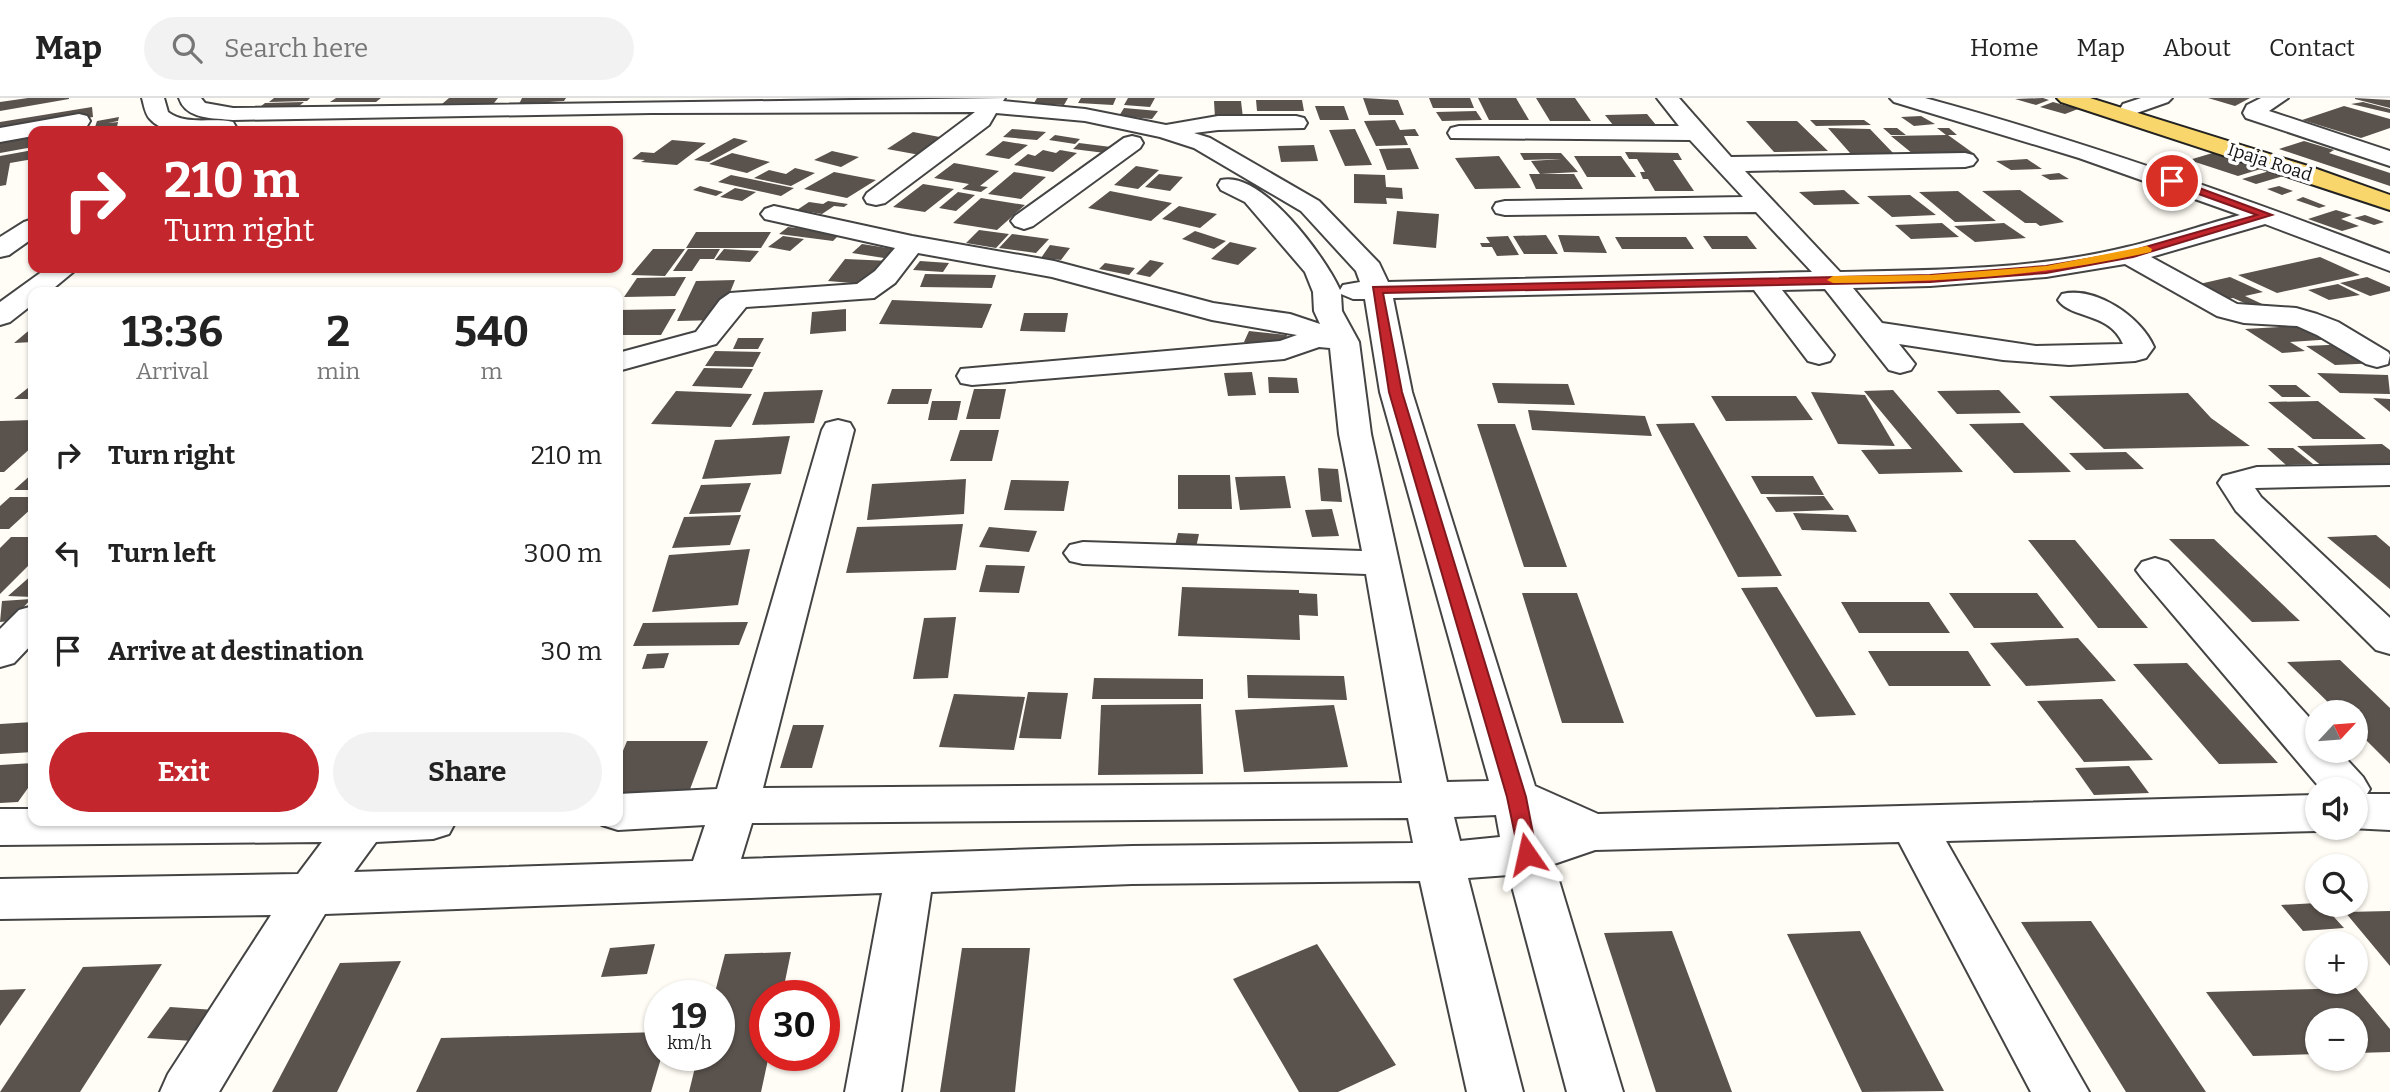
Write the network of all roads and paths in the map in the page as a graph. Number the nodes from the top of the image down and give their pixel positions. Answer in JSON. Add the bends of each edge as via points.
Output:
{"nodes":[{"id":1,"x":153,"y":98,"type":"edge"},
{"id":2,"x":1668,"y":98,"type":"edge"},
{"id":3,"x":1901,"y":98,"type":"edge"},
{"id":4,"x":1963,"y":98,"type":"edge"},
{"id":5,"x":2068,"y":98,"type":"edge"},
{"id":6,"x":2091,"y":98,"type":"edge"},
{"id":7,"x":2161,"y":98,"type":"edge"},
{"id":8,"x":2277,"y":98,"type":"edge"},
{"id":9,"x":652,"y":108,"type":"edge"},
{"id":10,"x":989,"y":108,"type":"edge"},
{"id":11,"x":2131,"y":109,"type":"junction"},
{"id":12,"x":189,"y":116,"type":"edge"},
{"id":13,"x":79,"y":121,"type":"dead end"},
{"id":14,"x":1296,"y":123,"type":"dead end"},
{"id":15,"x":51,"y":126,"type":"edge"},
{"id":16,"x":160,"y":126,"type":"edge"},
{"id":17,"x":530,"y":126,"type":"edge"},
{"id":18,"x":569,"y":126,"type":"edge"},
{"id":19,"x":28,"y":130,"type":"edge"},
{"id":20,"x":1696,"y":132,"type":"junction"},
{"id":21,"x":1459,"y":133,"type":"dead end"},
{"id":22,"x":1203,"y":134,"type":"junction"},
{"id":23,"x":0,"y":135,"type":"edge"},
{"id":24,"x":1161,"y":142,"type":"junction"},
{"id":25,"x":2390,"y":142,"type":"edge"},
{"id":26,"x":1132,"y":143,"type":"junction"},
{"id":27,"x":2365,"y":151,"type":"junction"},
{"id":28,"x":2390,"y":159,"type":"edge"},
{"id":29,"x":1965,"y":160,"type":"dead end"},
{"id":30,"x":1727,"y":164,"type":"junction"},
{"id":31,"x":2309,"y":170,"type":"junction"},
{"id":32,"x":1215,"y":177,"type":"dead end"},
{"id":33,"x":2172,"y":181,"type":"junction"},
{"id":34,"x":2390,"y":195,"type":"edge"},
{"id":35,"x":876,"y":198,"type":"dead end"},
{"id":36,"x":2233,"y":202,"type":"junction"},
{"id":37,"x":2390,"y":203,"type":"edge"},
{"id":38,"x":1763,"y":204,"type":"junction"},
{"id":39,"x":1505,"y":208,"type":"dead end"},
{"id":40,"x":774,"y":214,"type":"dead end"},
{"id":41,"x":2267,"y":215,"type":"junction"},
{"id":42,"x":1024,"y":221,"type":"dead end"},
{"id":43,"x":912,"y":243,"type":"junction"},
{"id":44,"x":2129,"y":255,"type":"junction"},
{"id":45,"x":2390,"y":262,"type":"edge"},
{"id":46,"x":1823,"y":270,"type":"junction"},
{"id":47,"x":57,"y":273,"type":"edge"},
{"id":48,"x":1373,"y":279,"type":"junction"},
{"id":49,"x":1323,"y":281,"type":"junction"},
{"id":50,"x":1761,"y":281,"type":"junction"},
{"id":51,"x":39,"y":287,"type":"edge"},
{"id":52,"x":28,"y":295,"type":"edge"},
{"id":53,"x":2072,"y":300,"type":"dead end"},
{"id":54,"x":0,"y":316,"type":"edge"},
{"id":55,"x":1872,"y":330,"type":"junction"},
{"id":56,"x":1330,"y":340,"type":"junction"},
{"id":57,"x":1819,"y":355,"type":"dead end"},
{"id":58,"x":2377,"y":358,"type":"dead end"},
{"id":59,"x":623,"y":361,"type":"edge"},
{"id":60,"x":1900,"y":364,"type":"dead end"},
{"id":61,"x":972,"y":376,"type":"dead end"},
{"id":62,"x":838,"y":430,"type":"dead end"},
{"id":63,"x":2390,"y":475,"type":"edge"},
{"id":64,"x":1083,"y":553,"type":"dead end"},
{"id":65,"x":1383,"y":563,"type":"junction"},
{"id":66,"x":2155,"y":570,"type":"dead end"},
{"id":67,"x":28,"y":624,"type":"edge"},
{"id":68,"x":2390,"y":641,"type":"edge"},
{"id":69,"x":0,"y":653,"type":"edge"},
{"id":70,"x":2338,"y":777,"type":"edge"},
{"id":71,"x":1516,"y":797,"type":"junction"},
{"id":72,"x":1428,"y":800,"type":"junction"},
{"id":73,"x":735,"y":806,"type":"junction"},
{"id":74,"x":623,"y":812,"type":"edge"},
{"id":75,"x":2305,"y":813,"type":"edge"},
{"id":76,"x":1913,"y":825,"type":"junction"},
{"id":77,"x":73,"y":826,"type":"edge"},
{"id":78,"x":361,"y":826,"type":"edge"},
{"id":79,"x":0,"y":827,"type":"edge"},
{"id":80,"x":1594,"y":832,"type":"junction"},
{"id":81,"x":1527,"y":854,"type":"junction"},
{"id":82,"x":1440,"y":862,"type":"junction"},
{"id":83,"x":909,"y":872,"type":"junction"},
{"id":84,"x":710,"y":880,"type":"junction"},
{"id":85,"x":312,"y":894,"type":"junction"},
{"id":86,"x":0,"y":899,"type":"edge"},
{"id":87,"x":188,"y":1092,"type":"edge"},
{"id":88,"x":873,"y":1092,"type":"edge"},
{"id":89,"x":1495,"y":1092,"type":"edge"},
{"id":90,"x":1595,"y":1092,"type":"edge"},
{"id":91,"x":2062,"y":1092,"type":"edge"}],
"edges":[{"from":1,"to":12,"type":"street","via":[[158,114]]},
{"from":2,"to":20,"type":"street"},
{"from":3,"to":33,"type":"street"},
{"from":4,"to":33,"type":"street","via":[[2192,170],[2193,175]]},
{"from":5,"to":31,"type":"main road","name":"Ipaja Road"},
{"from":6,"to":11,"type":"main road","name":"Ipaja Road"},
{"from":7,"to":11,"type":"street"},
{"from":8,"to":27,"type":"street","via":[[2254,113]]},
{"from":9,"to":10,"type":"street"},
{"from":9,"to":12,"type":"street"},
{"from":9,"to":18,"type":"street"},
{"from":10,"to":24,"type":"street","via":[[1085,115]]},
{"from":10,"to":26,"type":"street"},
{"from":10,"to":35,"type":"street"},
{"from":11,"to":31,"type":"main road","name":"Ipaja Road"},
{"from":12,"to":16,"type":"street"},
{"from":12,"to":17,"type":"street"},
{"from":13,"to":15,"type":"street"},
{"from":14,"to":22,"type":"street"},
{"from":19,"to":23,"type":"street"},
{"from":20,"to":21,"type":"street"},
{"from":20,"to":30,"type":"street"},
{"from":22,"to":24,"type":"street"},
{"from":22,"to":48,"type":"street","via":[[1310,206]]},
{"from":24,"to":26,"type":"street"},
{"from":25,"to":27,"type":"street"},
{"from":26,"to":42,"type":"street"},
{"from":27,"to":28,"type":"street"},
{"from":29,"to":30,"type":"street"},
{"from":30,"to":38,"type":"street"},
{"from":31,"to":34,"type":"main road","name":"Ipaja Road"},
{"from":31,"to":37,"type":"main road","name":"Ipaja Road"},
{"from":32,"to":49,"type":"street","via":[[1254,197],[1282,225]]},
{"from":33,"to":36,"type":"street"},
{"from":36,"to":41,"type":"street"},
{"from":36,"to":46,"type":"street","via":[[2103,238]]},
{"from":38,"to":39,"type":"street"},
{"from":38,"to":46,"type":"street"},
{"from":40,"to":43,"type":"street"},
{"from":41,"to":44,"type":"street"},
{"from":41,"to":45,"type":"street"},
{"from":43,"to":56,"type":"street","via":[[1054,270],[1212,311],[1290,323]]},
{"from":43,"to":59,"type":"street","via":[[885,277],[864,292],[740,299],[730,303],[706,338]]},
{"from":44,"to":46,"type":"street","via":[[2046,269],[1930,278]]},
{"from":44,"to":58,"type":"street","via":[[2227,310],[2315,323]]},
{"from":46,"to":48,"type":"street"},
{"from":46,"to":50,"type":"street"},
{"from":46,"to":55,"type":"street"},
{"from":47,"to":51,"type":"street"},
{"from":48,"to":49,"type":"street"},
{"from":48,"to":50,"type":"street"},
{"from":48,"to":71,"type":"street","via":[[1396,392]]},
{"from":49,"to":56,"type":"street"},
{"from":50,"to":57,"type":"street"},
{"from":52,"to":54,"type":"street"},
{"from":53,"to":55,"type":"street","via":[[2116,317],[2136,337],[2139,347],[2135,352],[2069,357]]},
{"from":55,"to":60,"type":"street"},
{"from":56,"to":61,"type":"street","via":[[1284,350]]},
{"from":56,"to":65,"type":"street"},
{"from":62,"to":73,"type":"street"},
{"from":63,"to":68,"type":"street","via":[[2257,477],[2235,483],[2248,504]]},
{"from":64,"to":65,"type":"street"},
{"from":65,"to":72,"type":"street"},
{"from":66,"to":70,"type":"street"},
{"from":67,"to":69,"type":"street"},
{"from":71,"to":72,"type":"street"},
{"from":71,"to":80,"type":"street"},
{"from":71,"to":81,"type":"street"},
{"from":72,"to":73,"type":"street"},
{"from":72,"to":82,"type":"street"},
{"from":73,"to":74,"type":"street"},
{"from":73,"to":84,"type":"street"},
{"from":75,"to":76,"type":"street"},
{"from":76,"to":80,"type":"street"},
{"from":76,"to":91,"type":"street"},
{"from":77,"to":79,"type":"street"},
{"from":78,"to":85,"type":"street"},
{"from":80,"to":81,"type":"street"},
{"from":81,"to":82,"type":"street"},
{"from":81,"to":90,"type":"street"},
{"from":82,"to":83,"type":"street"},
{"from":82,"to":89,"type":"street"},
{"from":83,"to":84,"type":"street"},
{"from":83,"to":88,"type":"street"},
{"from":84,"to":85,"type":"street"},
{"from":85,"to":86,"type":"street"},
{"from":85,"to":87,"type":"street"}]}
